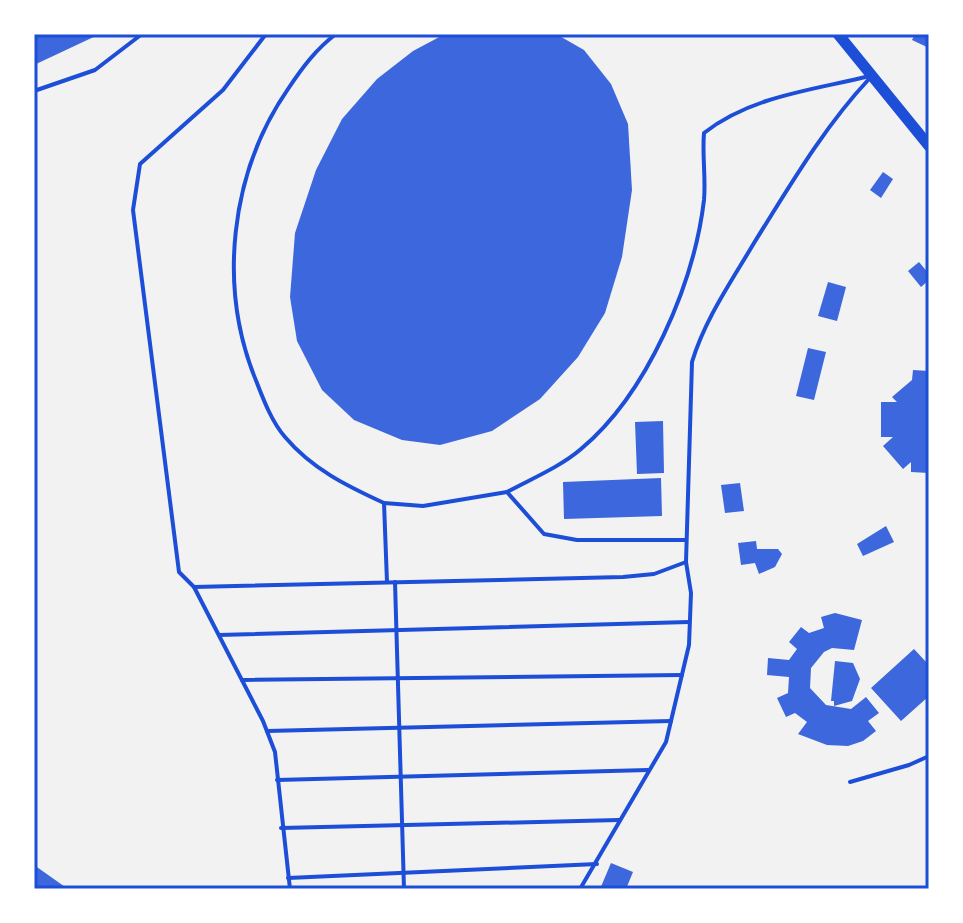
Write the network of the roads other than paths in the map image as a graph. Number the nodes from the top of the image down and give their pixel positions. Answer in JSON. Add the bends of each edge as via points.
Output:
{"nodes":[{"id":1,"x":142,"y":34,"type":"edge"},
{"id":2,"x":266,"y":34,"type":"edge"},
{"id":3,"x":336,"y":34,"type":"edge"},
{"id":4,"x":838,"y":34,"type":"edge"},
{"id":5,"x":872,"y":76,"type":"junction"},
{"id":6,"x":34,"y":91,"type":"edge"},
{"id":7,"x":929,"y":146,"type":"edge"},
{"id":8,"x":507,"y":492,"type":"junction"},
{"id":9,"x":384,"y":503,"type":"junction"},
{"id":10,"x":686,"y":540,"type":"junction"},
{"id":11,"x":686,"y":562,"type":"junction"},
{"id":12,"x":387,"y":582,"type":"junction"},
{"id":13,"x":395,"y":582,"type":"junction"},
{"id":14,"x":194,"y":587,"type":"junction"},
{"id":15,"x":689,"y":622,"type":"junction"},
{"id":16,"x":396,"y":629,"type":"junction"},
{"id":17,"x":219,"y":635,"type":"junction"},
{"id":18,"x":682,"y":675,"type":"junction"},
{"id":19,"x":398,"y":678,"type":"junction"},
{"id":20,"x":242,"y":680,"type":"junction"},
{"id":21,"x":671,"y":721,"type":"junction"},
{"id":22,"x":399,"y":729,"type":"junction"},
{"id":23,"x":267,"y":731,"type":"junction"},
{"id":24,"x":929,"y":756,"type":"edge"},
{"id":25,"x":648,"y":770,"type":"junction"},
{"id":26,"x":401,"y":778,"type":"junction"},
{"id":27,"x":277,"y":780,"type":"junction"},
{"id":28,"x":850,"y":782,"type":"dead end"},
{"id":29,"x":619,"y":820,"type":"junction"},
{"id":30,"x":402,"y":827,"type":"junction"},
{"id":31,"x":281,"y":828,"type":"junction"},
{"id":32,"x":597,"y":864,"type":"junction"},
{"id":33,"x":403,"y":872,"type":"junction"},
{"id":34,"x":288,"y":878,"type":"junction"},
{"id":35,"x":290,"y":889,"type":"edge"},
{"id":36,"x":404,"y":889,"type":"edge"},
{"id":37,"x":580,"y":889,"type":"edge"}],
"edges":[{"from":1,"to":6,"type":"lane","via":[[95,70]]},
{"from":2,"to":14,"type":"lane","via":[[223,90],[140,164],[133,210],[179,572]]},
{"from":3,"to":9,"type":"lane","via":[[308,60],[251,155],[237,214],[236,304],[243,350],[283,434],[311,465]]},
{"from":4,"to":5,"type":"street"},
{"from":5,"to":7,"type":"street"},
{"from":5,"to":8,"type":"lane","via":[[789,94],[725,116],[704,133],[704,199],[674,312],[653,358],[624,406],[581,450]]},
{"from":5,"to":10,"type":"lane","via":[[786,191],[700,335],[692,362]]},
{"from":8,"to":9,"type":"lane","via":[[423,506]]},
{"from":8,"to":10,"type":"lane","via":[[544,534],[577,540]]},
{"from":9,"to":12,"type":"lane"},
{"from":10,"to":11,"type":"lane"},
{"from":11,"to":13,"type":"lane","via":[[654,574],[623,577]]},
{"from":11,"to":15,"type":"lane"},
{"from":12,"to":13,"type":"lane"},
{"from":12,"to":14,"type":"lane"},
{"from":13,"to":16,"type":"lane"},
{"from":14,"to":17,"type":"lane"},
{"from":15,"to":16,"type":"lane"},
{"from":15,"to":18,"type":"lane"},
{"from":16,"to":17,"type":"lane"},
{"from":16,"to":19,"type":"lane"},
{"from":17,"to":20,"type":"lane"},
{"from":18,"to":19,"type":"lane"},
{"from":18,"to":21,"type":"lane"},
{"from":19,"to":20,"type":"lane"},
{"from":19,"to":22,"type":"lane"},
{"from":20,"to":23,"type":"lane"},
{"from":21,"to":22,"type":"lane"},
{"from":21,"to":25,"type":"lane","via":[[666,742]]},
{"from":22,"to":23,"type":"lane"},
{"from":22,"to":26,"type":"lane"},
{"from":23,"to":27,"type":"lane"},
{"from":24,"to":28,"type":"lane"},
{"from":25,"to":26,"type":"lane"},
{"from":25,"to":29,"type":"lane"},
{"from":26,"to":27,"type":"lane"},
{"from":26,"to":30,"type":"lane"},
{"from":27,"to":31,"type":"lane"},
{"from":29,"to":30,"type":"lane"},
{"from":29,"to":32,"type":"lane"},
{"from":30,"to":31,"type":"lane"},
{"from":30,"to":33,"type":"lane"},
{"from":31,"to":34,"type":"lane"},
{"from":32,"to":33,"type":"lane"},
{"from":32,"to":37,"type":"lane"},
{"from":33,"to":34,"type":"lane"},
{"from":33,"to":36,"type":"lane"},
{"from":34,"to":35,"type":"lane"}]}
